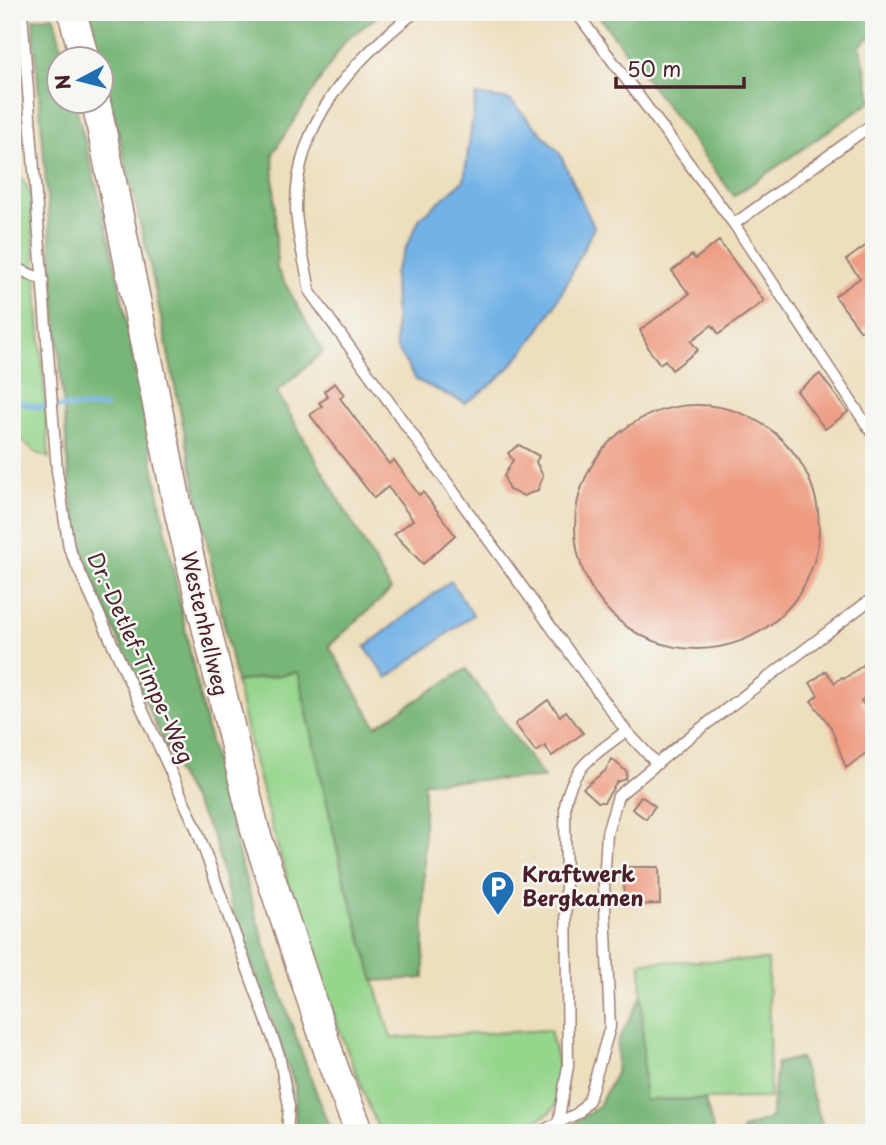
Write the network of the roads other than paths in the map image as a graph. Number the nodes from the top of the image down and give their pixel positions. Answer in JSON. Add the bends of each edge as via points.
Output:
{"nodes":[{"id":1,"x":22,"y":12,"type":"edge"},
{"id":2,"x":72,"y":12,"type":"edge"},
{"id":3,"x":415,"y":12,"type":"edge"},
{"id":4,"x":576,"y":12,"type":"edge"},
{"id":5,"x":81,"y":46,"type":"edge"},
{"id":6,"x":99,"y":116,"type":"edge"},
{"id":7,"x":874,"y":123,"type":"edge"},
{"id":8,"x":734,"y":224,"type":"junction"},
{"id":9,"x":12,"y":266,"type":"edge"},
{"id":10,"x":43,"y":280,"type":"junction"},
{"id":11,"x":874,"y":436,"type":"edge"},
{"id":12,"x":874,"y":597,"type":"edge"},
{"id":13,"x":626,"y":731,"type":"junction"},
{"id":14,"x":657,"y":764,"type":"junction"},
{"id":15,"x":558,"y":1124,"type":"junction"},
{"id":16,"x":287,"y":1133,"type":"edge"},
{"id":17,"x":360,"y":1133,"type":"edge"},
{"id":18,"x":538,"y":1133,"type":"edge"}],
"edges":[{"from":1,"to":10,"type":"lane","name":"Dr.-Detlef-Timpe-Weg"},
{"from":2,"to":5,"type":"main road"},
{"from":3,"to":13,"type":"lane","via":[[342,78],[312,125],[300,160],[296,208],[310,292]]},
{"from":4,"to":8,"type":"lane"},
{"from":6,"to":17,"type":"main road","name":"Westenhellweg","via":[[179,513],[255,830]]},
{"from":7,"to":8,"type":"lane"},
{"from":8,"to":11,"type":"lane"},
{"from":9,"to":10,"type":"lane"},
{"from":10,"to":16,"type":"lane","name":"Dr.-Detlef-Timpe-Weg","via":[[57,471],[69,548],[197,830],[279,1055],[289,1106]]},
{"from":12,"to":14,"type":"lane"},
{"from":13,"to":14,"type":"lane"},
{"from":13,"to":15,"type":"lane","via":[[586,762],[568,784],[568,1066]]},
{"from":14,"to":15,"type":"lane","via":[[618,796],[607,833],[610,1027],[589,1100]]},
{"from":15,"to":18,"type":"lane"}]}
